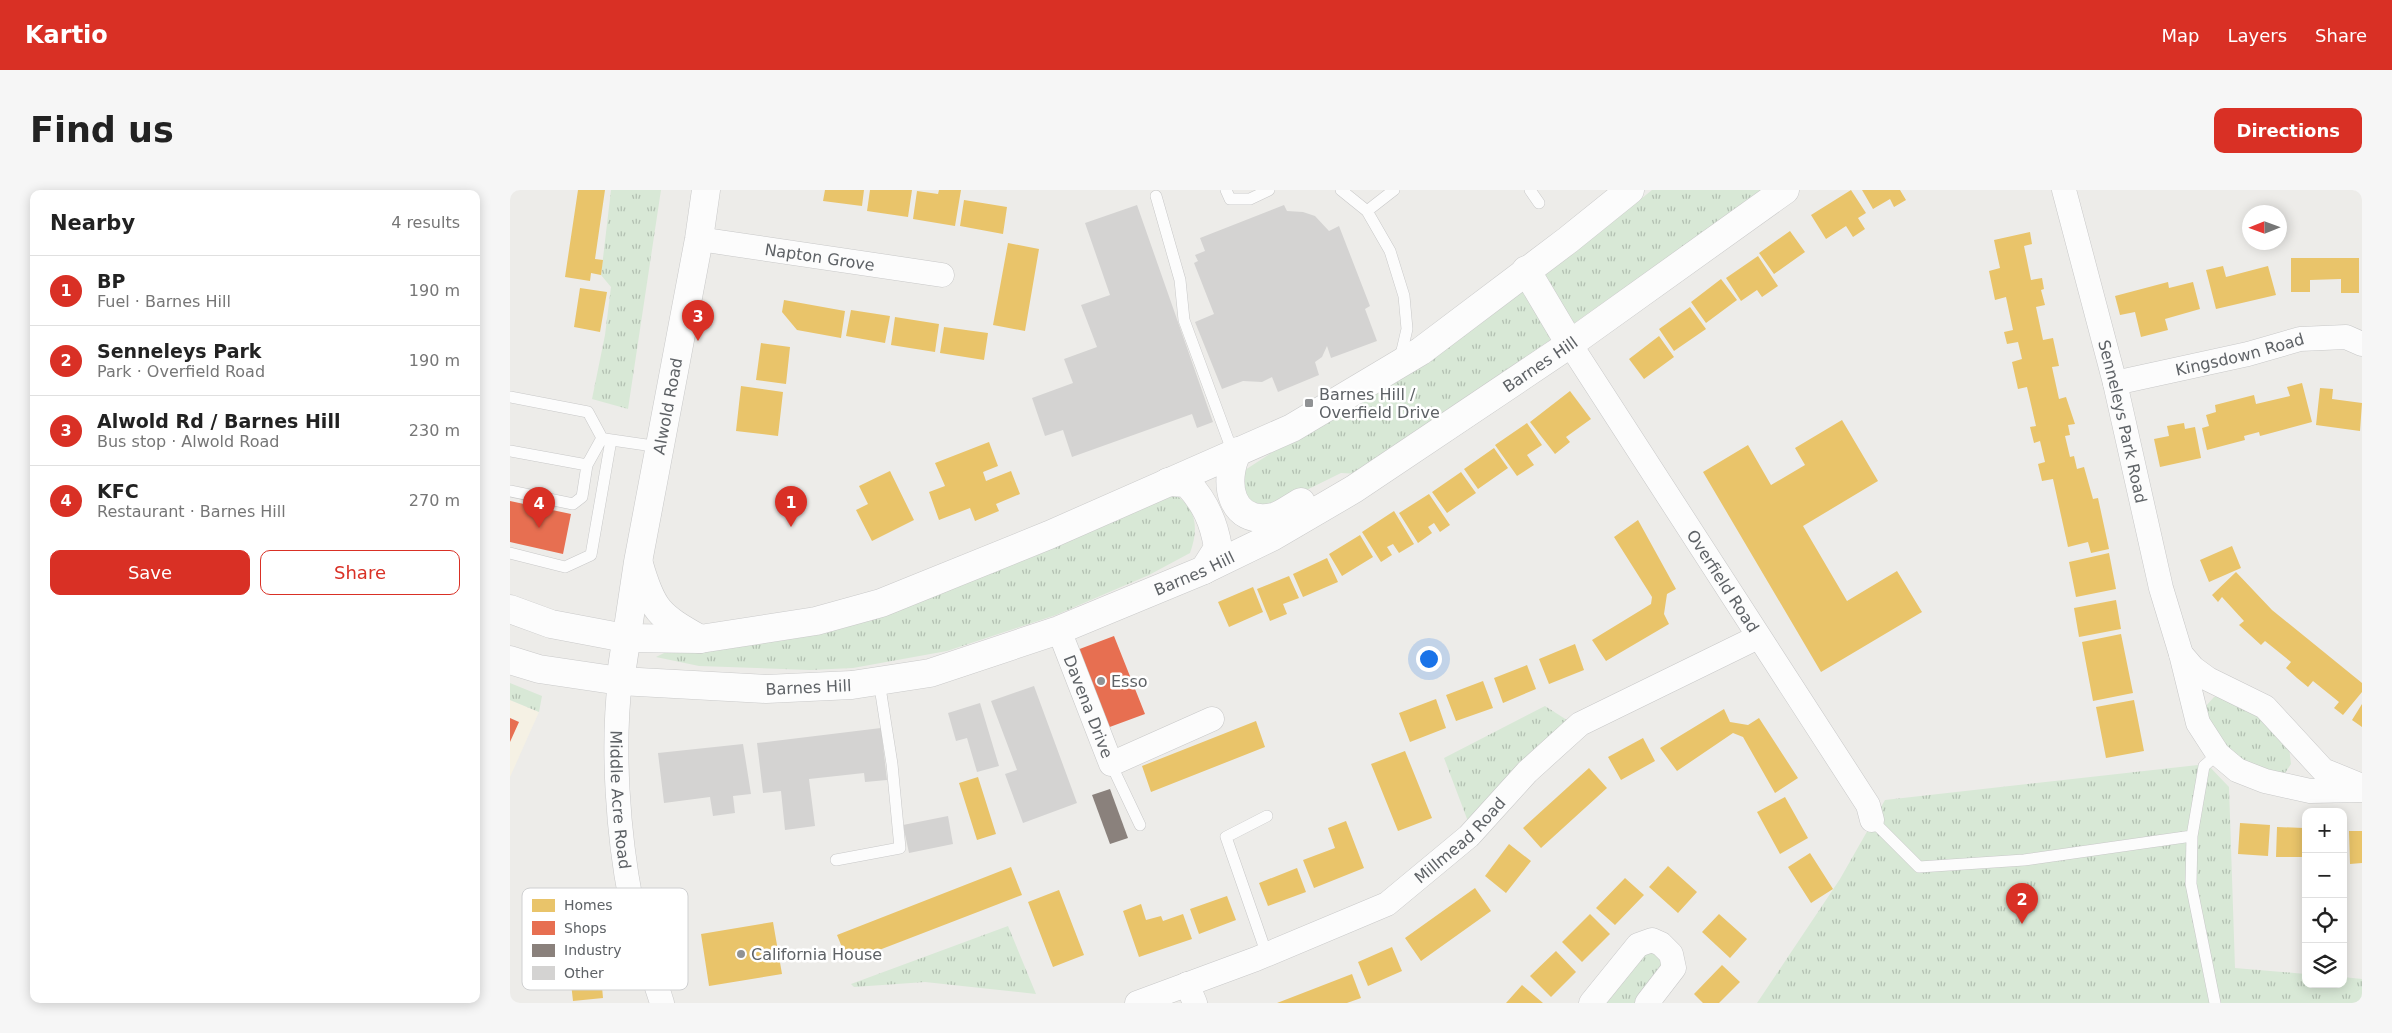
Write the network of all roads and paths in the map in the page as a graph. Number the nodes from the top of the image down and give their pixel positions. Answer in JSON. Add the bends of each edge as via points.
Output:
{"nodes":[{"id":1,"x":706,"y":190,"type":"edge"},
{"id":2,"x":1226,"y":190,"type":"edge"},
{"id":3,"x":1269,"y":190,"type":"edge"},
{"id":4,"x":1341,"y":190,"type":"edge"},
{"id":5,"x":1394,"y":190,"type":"edge"},
{"id":6,"x":1530,"y":190,"type":"edge"},
{"id":7,"x":1630,"y":190,"type":"edge"},
{"id":8,"x":1785,"y":190,"type":"edge"},
{"id":9,"x":2064,"y":190,"type":"edge"},
{"id":10,"x":1156,"y":196,"type":"dead end"},
{"id":11,"x":1538,"y":203,"type":"dead end"},
{"id":12,"x":1367,"y":211,"type":"junction"},
{"id":13,"x":699,"y":239,"type":"junction"},
{"id":14,"x":1526,"y":270,"type":"junction"},
{"id":15,"x":942,"y":275,"type":"dead end"},
{"id":16,"x":1570,"y":344,"type":"junction"},
{"id":17,"x":2362,"y":344,"type":"edge"},
{"id":18,"x":1399,"y":363,"type":"junction"},
{"id":19,"x":2116,"y":382,"type":"junction"},
{"id":20,"x":510,"y":398,"type":"edge"},
{"id":21,"x":606,"y":439,"type":"junction"},
{"id":22,"x":660,"y":447,"type":"junction"},
{"id":23,"x":510,"y":451,"type":"edge"},
{"id":24,"x":1236,"y":452,"type":"junction"},
{"id":25,"x":587,"y":465,"type":"junction"},
{"id":26,"x":1168,"y":482,"type":"junction"},
{"id":27,"x":1354,"y":489,"type":"junction"},
{"id":28,"x":510,"y":491,"type":"edge"},
{"id":29,"x":510,"y":552,"type":"edge"},
{"id":30,"x":638,"y":562,"type":"junction"},
{"id":31,"x":1204,"y":570,"type":"junction"},
{"id":32,"x":510,"y":609,"type":"edge"},
{"id":33,"x":1059,"y":630,"type":"junction"},
{"id":34,"x":1758,"y":637,"type":"junction"},
{"id":35,"x":625,"y":638,"type":"junction"},
{"id":36,"x":700,"y":639,"type":"junction"},
{"id":37,"x":2181,"y":654,"type":"junction"},
{"id":38,"x":510,"y":660,"type":"edge"},
{"id":39,"x":620,"y":681,"type":"junction"},
{"id":40,"x":879,"y":681,"type":"junction"},
{"id":41,"x":1212,"y":720,"type":"dead end"},
{"id":42,"x":2218,"y":754,"type":"junction"},
{"id":43,"x":1111,"y":764,"type":"junction"},
{"id":44,"x":2362,"y":786,"type":"edge"},
{"id":45,"x":2362,"y":790,"type":"edge"},
{"id":46,"x":1267,"y":816,"type":"dead end"},
{"id":47,"x":1872,"y":820,"type":"joint"},
{"id":48,"x":1140,"y":825,"type":"dead end"},
{"id":49,"x":2192,"y":836,"type":"junction"},
{"id":50,"x":836,"y":860,"type":"dead end"},
{"id":51,"x":629,"y":888,"type":"edge"},
{"id":52,"x":1267,"y":955,"type":"junction"},
{"id":53,"x":658,"y":990,"type":"edge"},
{"id":54,"x":1191,"y":994,"type":"edge"},
{"id":55,"x":662,"y":1003,"type":"edge"},
{"id":56,"x":1137,"y":1003,"type":"edge"},
{"id":57,"x":1591,"y":1003,"type":"edge"},
{"id":58,"x":1647,"y":1003,"type":"edge"},
{"id":59,"x":2215,"y":1003,"type":"edge"}],
"edges":[{"from":1,"to":13,"type":"main road","name":"Alwold Road"},
{"from":2,"to":3,"type":"lane","via":[[1230,199],[1250,199]]},
{"from":4,"to":12,"type":"lane"},
{"from":5,"to":12,"type":"lane"},
{"from":6,"to":11,"type":"lane"},
{"from":7,"to":14,"type":"main road"},
{"from":8,"to":16,"type":"main road","name":"Barnes Hill"},
{"from":9,"to":19,"type":"street","name":"Senneleys Park Road"},
{"from":10,"to":24,"type":"lane","via":[[1180,280],[1184,320]]},
{"from":12,"to":18,"type":"lane","via":[[1390,251],[1404,296],[1407,329]]},
{"from":13,"to":15,"type":"street","name":"Napton Grove"},
{"from":13,"to":22,"type":"main road","name":"Alwold Road"},
{"from":14,"to":16,"type":"main road"},
{"from":14,"to":18,"type":"main road","via":[[1421,351]]},
{"from":16,"to":27,"type":"main road","name":"Barnes Hill"},
{"from":16,"to":34,"type":"street","name":"Overfield Road"},
{"from":17,"to":19,"type":"street","name":"Kingsdown Road","via":[[2346,337],[2300,340]]},
{"from":18,"to":24,"type":"main road","via":[[1292,428]]},
{"from":19,"to":37,"type":"street","name":"Senneleys Park Road","via":[[2161,588]]},
{"from":20,"to":21,"type":"lane","via":[[588,412]]},
{"from":21,"to":22,"type":"lane"},
{"from":21,"to":25,"type":"lane"},
{"from":21,"to":29,"type":"lane","via":[[591,555],[565,567]]},
{"from":22,"to":30,"type":"main road","name":"Alwold Road"},
{"from":23,"to":25,"type":"lane"},
{"from":24,"to":26,"type":"main road"},
{"from":24,"to":27,"type":"main road","via":[[1230,488],[1236,506],[1250,516],[1274,517],[1333,484]]},
{"from":25,"to":28,"type":"lane","via":[[582,498],[573,504]]},
{"from":26,"to":31,"type":"main road","via":[[1187,482],[1202,498],[1215,528],[1218,548]]},
{"from":26,"to":36,"type":"main road","via":[[1049,535],[881,603],[816,621]]},
{"from":27,"to":31,"type":"main road","name":"Barnes Hill","via":[[1272,537]]},
{"from":30,"to":35,"type":"main road","name":"Alwold Road"},
{"from":30,"to":36,"type":"main road","name":"Alwold Road","via":[[648,594],[667,620]]},
{"from":31,"to":33,"type":"main road","name":"Barnes Hill"},
{"from":32,"to":35,"type":"main road","via":[[551,624]]},
{"from":33,"to":40,"type":"main road","name":"Barnes Hill","via":[[930,673]]},
{"from":33,"to":43,"type":"street","name":"Davena Drive"},
{"from":34,"to":47,"type":"street","name":"Overfield Road","via":[[1868,805]]},
{"from":34,"to":52,"type":"street","name":"Millmead Road","via":[[1580,724],[1527,772],[1469,836],[1387,904]]},
{"from":35,"to":36,"type":"main road"},
{"from":35,"to":39,"type":"main road","name":"Alwold Road"},
{"from":37,"to":42,"type":"street","name":"Senneleys Park Road","via":[[2198,723]]},
{"from":37,"to":44,"type":"street","name":"Senneleys Park Road","via":[[2208,679],[2265,707],[2323,770]]},
{"from":38,"to":39,"type":"main road","name":"Barnes Hill","via":[[538,669]]},
{"from":39,"to":40,"type":"main road","name":"Barnes Hill","via":[[766,689]]},
{"from":39,"to":51,"type":"street","name":"Middle Acre Road","via":[[617,786]]},
{"from":40,"to":50,"type":"lane","via":[[892,764],[900,848]]},
{"from":41,"to":43,"type":"street","name":"Davena Drive"},
{"from":42,"to":45,"type":"street","name":"Senneleys Park Road","via":[[2237,770],[2265,781],[2310,791]]},
{"from":42,"to":49,"type":"lane","via":[[2204,766]]},
{"from":43,"to":48,"type":"lane"},
{"from":46,"to":52,"type":"lane","via":[[1226,837]]},
{"from":47,"to":49,"type":"lane","via":[[1919,867],[2024,860]]},
{"from":49,"to":59,"type":"lane","via":[[2191,884]]},
{"from":52,"to":54,"type":"street","name":"Millmead Road"},
{"from":53,"to":55,"type":"street","name":"Middle Acre Road"},
{"from":54,"to":56,"type":"street","name":"Millmead Road"},
{"from":57,"to":58,"type":"street","via":[[1638,945],[1652,940],[1672,954],[1674,968]]}]}
